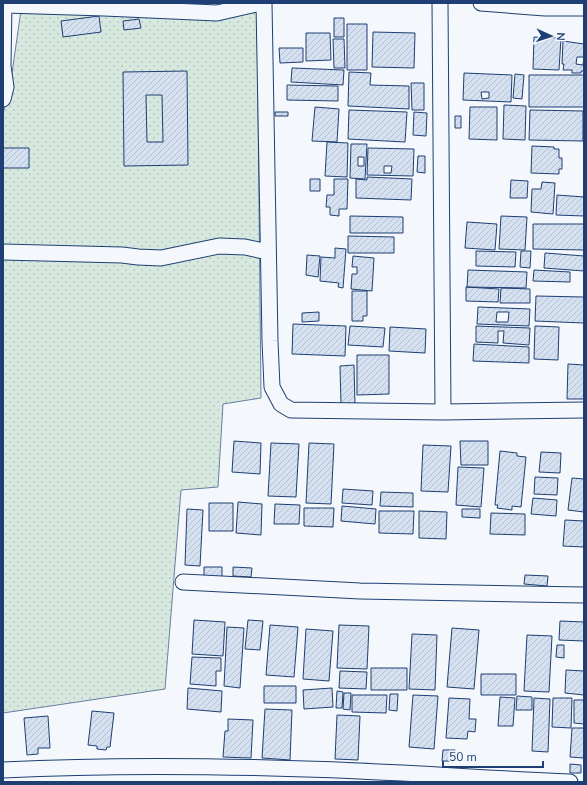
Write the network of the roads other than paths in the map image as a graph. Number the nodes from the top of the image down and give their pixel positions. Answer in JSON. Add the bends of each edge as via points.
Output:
{"nodes":[{"id":1,"x":262,"y":3,"type":"edge"},
{"id":2,"x":440,"y":3,"type":"edge"},
{"id":3,"x":481,"y":3,"type":"edge"},
{"id":4,"x":5,"y":4,"type":"edge"},
{"id":5,"x":584,"y":8,"type":"edge"},
{"id":6,"x":3,"y":65,"type":"edge"},
{"id":7,"x":3,"y":99,"type":"edge"},
{"id":8,"x":3,"y":252,"type":"edge"},
{"id":9,"x":268,"y":252,"type":"junction"},
{"id":10,"x":584,"y":410,"type":"edge"},
{"id":11,"x":443,"y":412,"type":"junction"},
{"id":12,"x":183,"y":582,"type":"dead end"},
{"id":13,"x":584,"y":595,"type":"edge"},
{"id":14,"x":3,"y":770,"type":"edge"},
{"id":15,"x":570,"y":782,"type":"edge"}],
"edges":[{"from":1,"to":4,"type":"street","via":[[217,12]]},
{"from":1,"to":9,"type":"street"},
{"from":2,"to":11,"type":"street"},
{"from":3,"to":5,"type":"street"},
{"from":4,"to":6,"type":"street"},
{"from":6,"to":7,"type":"street","via":[[6,87]]},
{"from":8,"to":9,"type":"street","via":[[162,258],[219,246],[245,247]]},
{"from":9,"to":11,"type":"street","via":[[272,387],[281,404],[291,410]]},
{"from":10,"to":11,"type":"street"},
{"from":12,"to":13,"type":"street","via":[[360,591]]},
{"from":14,"to":15,"type":"street","via":[[121,766],[246,767]]}]}
